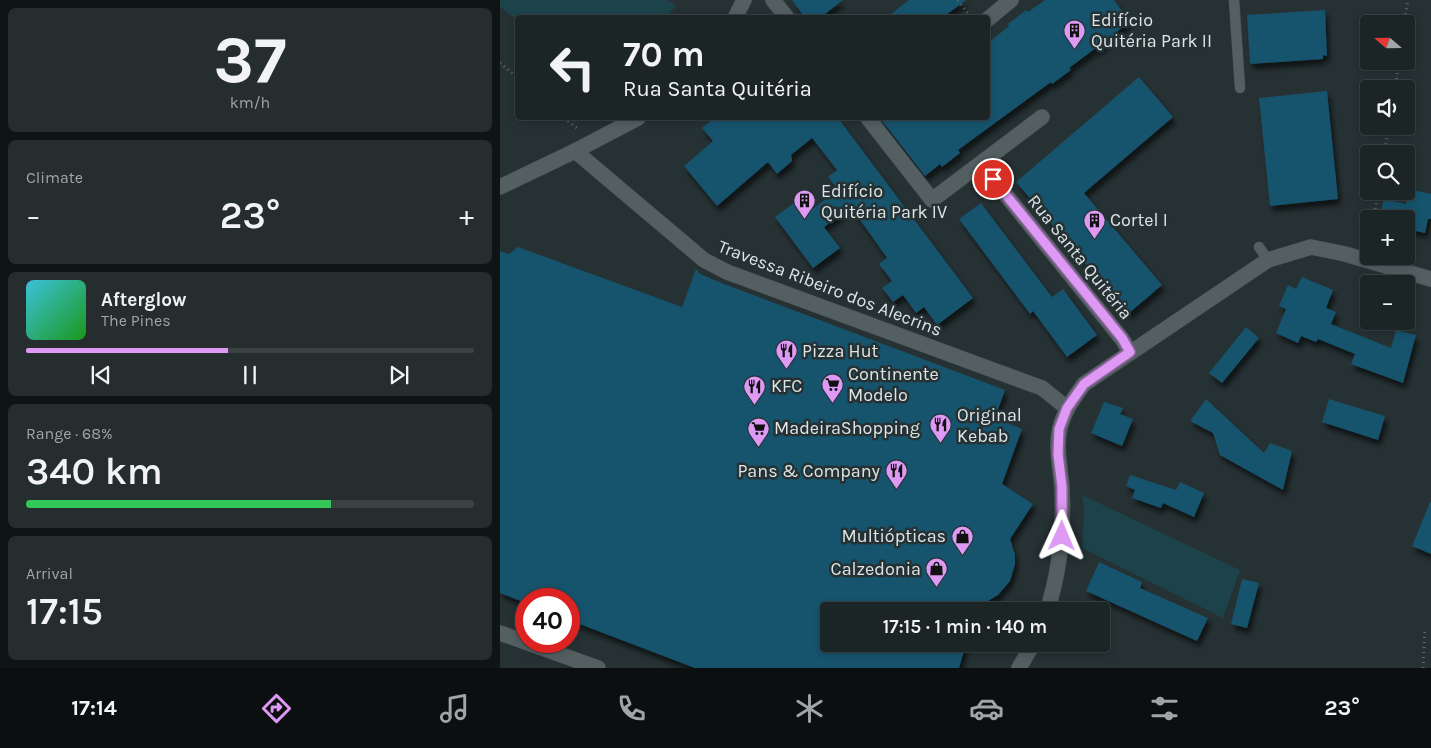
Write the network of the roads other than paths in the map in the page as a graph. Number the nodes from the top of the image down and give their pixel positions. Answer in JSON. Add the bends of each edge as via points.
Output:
{"nodes":[{"id":1,"x":744,"y":0,"type":"edge"},
{"id":2,"x":773,"y":0,"type":"edge"},
{"id":3,"x":1012,"y":0,"type":"edge"},
{"id":4,"x":1234,"y":0,"type":"edge"},
{"id":5,"x":736,"y":15,"type":"edge"},
{"id":6,"x":785,"y":15,"type":"edge"},
{"id":7,"x":990,"y":17,"type":"edge"},
{"id":8,"x":1240,"y":88,"type":"dead end"},
{"id":9,"x":1042,"y":117,"type":"dead end"},
{"id":10,"x":634,"y":120,"type":"edge"},
{"id":11,"x":870,"y":120,"type":"edge"},
{"id":12,"x":575,"y":151,"type":"junction"},
{"id":13,"x":981,"y":164,"type":"junction"},
{"id":14,"x":500,"y":186,"type":"edge"},
{"id":15,"x":1259,"y":247,"type":"dead end"},
{"id":16,"x":1268,"y":260,"type":"junction"},
{"id":17,"x":1431,"y":279,"type":"edge"},
{"id":18,"x":1130,"y":352,"type":"junction"},
{"id":19,"x":1067,"y":408,"type":"junction"},
{"id":20,"x":1050,"y":602,"type":"edge"},
{"id":21,"x":500,"y":633,"type":"edge"},
{"id":22,"x":1029,"y":652,"type":"edge"},
{"id":23,"x":598,"y":668,"type":"edge"},
{"id":24,"x":1020,"y":668,"type":"edge"}],
"edges":[{"from":1,"to":5,"type":"street"},
{"from":2,"to":6,"type":"street"},
{"from":3,"to":7,"type":"street"},
{"from":4,"to":8,"type":"lane"},
{"from":9,"to":13,"type":"street"},
{"from":10,"to":12,"type":"street"},
{"from":11,"to":13,"type":"street","via":[[932,200]]},
{"from":12,"to":14,"type":"street"},
{"from":12,"to":19,"type":"street","name":"Travessa Ribeiro dos Alecrins","via":[[704,260],[1042,388]]},
{"from":13,"to":18,"type":"street","name":"Rua Santa Quitéria"},
{"from":15,"to":16,"type":"lane"},
{"from":16,"to":17,"type":"street","via":[[1311,247]]},
{"from":16,"to":18,"type":"street"},
{"from":18,"to":19,"type":"street","via":[[1084,384]]},
{"from":19,"to":20,"type":"street","via":[[1059,429],[1063,520],[1061,551]]},
{"from":21,"to":23,"type":"street"},
{"from":22,"to":24,"type":"street"}]}
